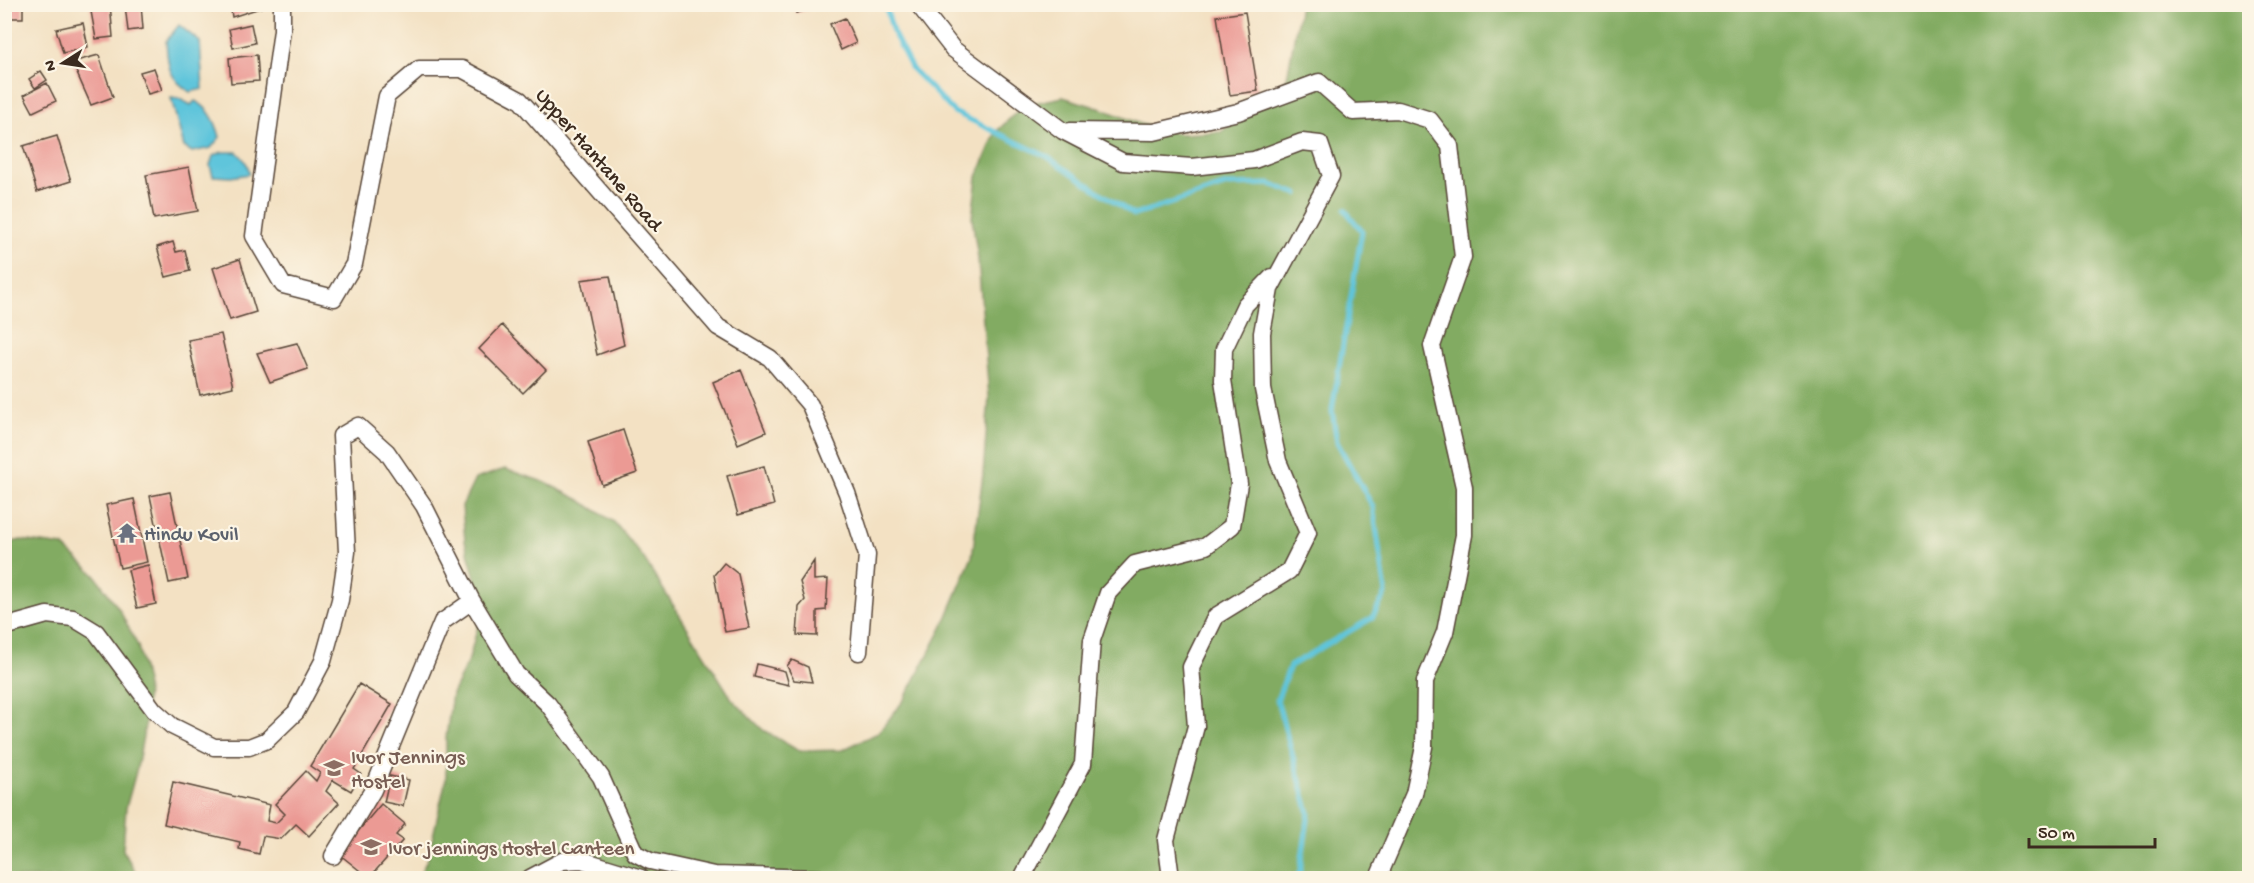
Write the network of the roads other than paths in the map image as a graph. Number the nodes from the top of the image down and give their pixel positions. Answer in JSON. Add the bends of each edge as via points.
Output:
{"nodes":[{"id":1,"x":282,"y":4,"type":"edge"},
{"id":2,"x":918,"y":4,"type":"edge"},
{"id":3,"x":1063,"y":131,"type":"junction"},
{"id":4,"x":1282,"y":267,"type":"junction"},
{"id":5,"x":472,"y":601,"type":"junction"},
{"id":6,"x":4,"y":627,"type":"edge"},
{"id":7,"x":859,"y":652,"type":"dead end"},
{"id":8,"x":333,"y":856,"type":"dead end"},
{"id":9,"x":530,"y":879,"type":"edge"},
{"id":10,"x":641,"y":879,"type":"edge"},
{"id":11,"x":819,"y":879,"type":"edge"},
{"id":12,"x":1022,"y":879,"type":"edge"},
{"id":13,"x":1171,"y":879,"type":"edge"},
{"id":14,"x":1378,"y":879,"type":"edge"}],
"edges":[{"from":1,"to":7,"type":"street","name":"Upper Hantane Road","via":[[282,30],[254,236],[283,285],[334,298],[354,264],[387,96],[419,69],[462,69],[520,100],[718,327],[770,358],[810,405],[847,493],[867,555]]},
{"from":2,"to":3,"type":"street","via":[[953,49]]},
{"from":3,"to":4,"type":"street","via":[[1123,162],[1192,167],[1254,160],[1302,142],[1320,144],[1331,176]]},
{"from":3,"to":14,"type":"street","via":[[1154,132],[1238,112],[1319,82],[1353,112],[1398,110],[1430,120],[1450,146],[1464,257],[1432,346],[1464,487],[1464,535],[1445,632],[1425,681],[1424,747],[1414,794]]},
{"from":4,"to":12,"type":"street","via":[[1245,305],[1224,349],[1223,380],[1239,484],[1232,526],[1206,546],[1135,564],[1108,592],[1092,640],[1083,764]]},
{"from":4,"to":13,"type":"street","via":[[1270,289],[1262,333],[1263,389],[1278,461],[1308,533],[1289,571],[1216,616],[1191,667],[1196,726],[1167,840]]},
{"from":5,"to":6,"type":"street","via":[[424,506],[387,452],[358,426],[341,436],[347,552],[329,641],[297,712],[267,740],[249,747],[214,747],[172,726],[154,710],[96,632],[73,618],[47,615]]},
{"from":5,"to":8,"type":"street","via":[[442,622],[374,790]]},
{"from":5,"to":11,"type":"street","via":[[516,674],[548,704],[601,777],[635,853],[650,861],[714,875]]},
{"from":9,"to":10,"type":"street","via":[[562,861],[582,861]]}]}
